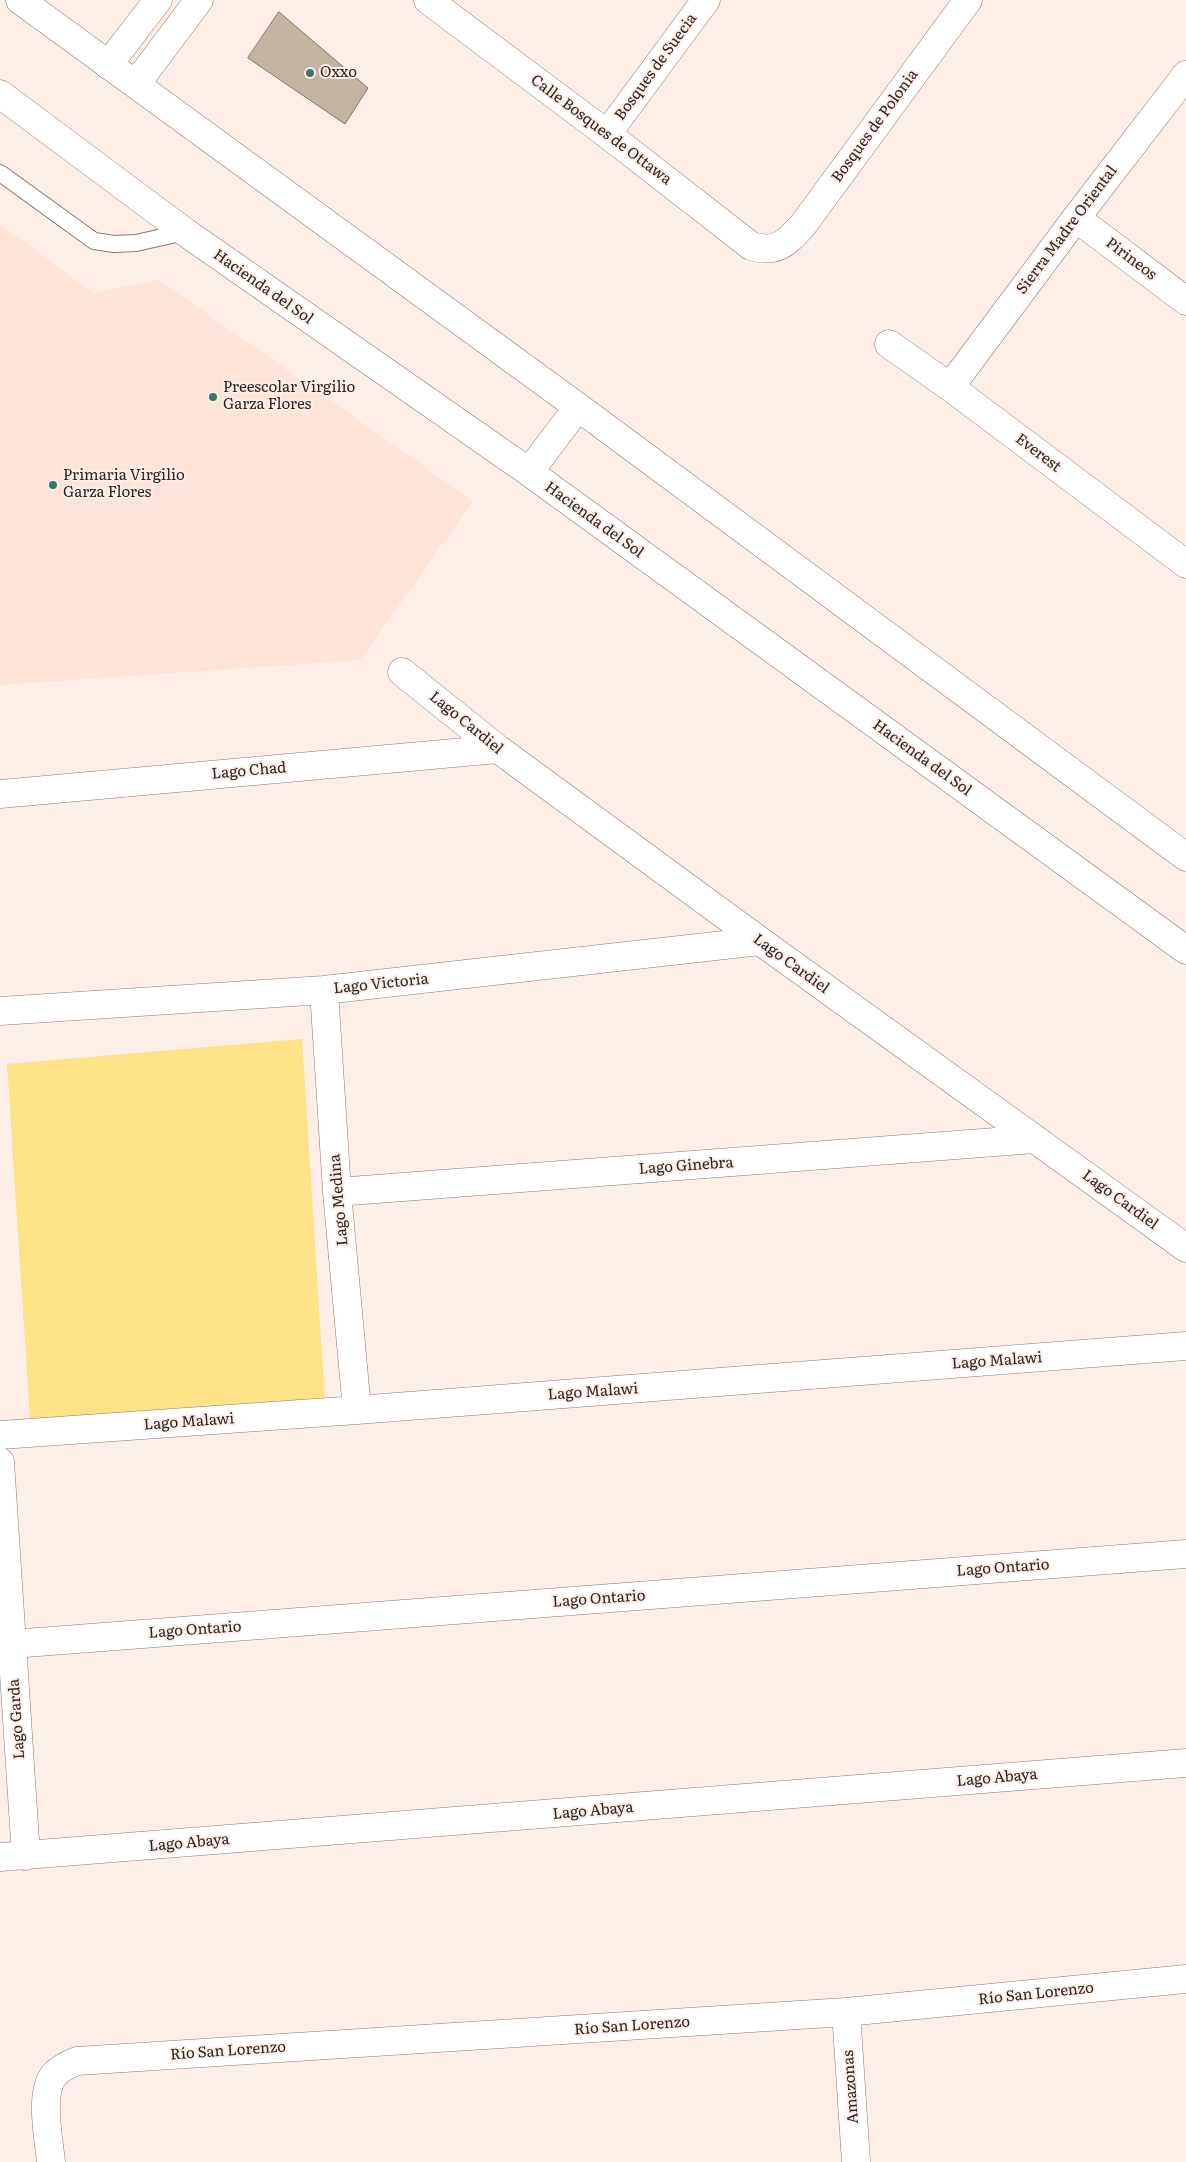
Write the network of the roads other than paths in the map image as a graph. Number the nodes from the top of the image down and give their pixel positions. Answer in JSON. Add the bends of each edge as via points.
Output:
{"nodes":[{"id":1,"x":20,"y":0,"type":"edge"},
{"id":2,"x":158,"y":0,"type":"edge"},
{"id":3,"x":199,"y":0,"type":"edge"},
{"id":4,"x":706,"y":0,"type":"edge"},
{"id":5,"x":968,"y":0,"type":"edge"},
{"id":6,"x":435,"y":2,"type":"edge"},
{"id":7,"x":108,"y":65,"type":"junction"},
{"id":8,"x":1186,"y":75,"type":"edge"},
{"id":9,"x":136,"y":84,"type":"junction"},
{"id":10,"x":0,"y":94,"type":"edge"},
{"id":11,"x":607,"y":134,"type":"junction"},
{"id":12,"x":0,"y":173,"type":"edge"},
{"id":13,"x":1076,"y":218,"type":"junction"},
{"id":14,"x":186,"y":232,"type":"junction"},
{"id":15,"x":777,"y":248,"type":"joint"},
{"id":16,"x":1186,"y":301,"type":"edge"},
{"id":17,"x":889,"y":344,"type":"dead end"},
{"id":18,"x":950,"y":387,"type":"junction"},
{"id":19,"x":578,"y":407,"type":"junction"},
{"id":20,"x":529,"y":472,"type":"junction"},
{"id":21,"x":1186,"y":564,"type":"edge"},
{"id":22,"x":402,"y":672,"type":"dead end"},
{"id":23,"x":498,"y":749,"type":"junction"},
{"id":24,"x":0,"y":794,"type":"edge"},
{"id":25,"x":1186,"y":857,"type":"edge"},
{"id":26,"x":760,"y":941,"type":"junction"},
{"id":27,"x":1185,"y":947,"type":"edge"},
{"id":28,"x":324,"y":990,"type":"junction"},
{"id":29,"x":0,"y":1011,"type":"edge"},
{"id":30,"x":1035,"y":1140,"type":"junction"},
{"id":31,"x":337,"y":1192,"type":"junction"},
{"id":32,"x":1186,"y":1248,"type":"edge"},
{"id":33,"x":1186,"y":1346,"type":"edge"},
{"id":34,"x":357,"y":1410,"type":"junction"},
{"id":35,"x":0,"y":1435,"type":"edge"},
{"id":36,"x":0,"y":1462,"type":"edge"},
{"id":37,"x":1186,"y":1554,"type":"edge"},
{"id":38,"x":12,"y":1644,"type":"junction"},
{"id":39,"x":1186,"y":1763,"type":"edge"},
{"id":40,"x":13,"y":1857,"type":"edge"},
{"id":41,"x":1186,"y":1979,"type":"edge"},
{"id":42,"x":846,"y":2012,"type":"junction"},
{"id":43,"x":51,"y":2162,"type":"edge"},
{"id":44,"x":856,"y":2162,"type":"edge"}],
"edges":[{"from":1,"to":7,"type":"street"},
{"from":2,"to":7,"type":"street"},
{"from":3,"to":9,"type":"street"},
{"from":4,"to":11,"type":"street","name":"Bosques de Suecia"},
{"from":5,"to":15,"type":"street","name":"Bosques de Polonia","via":[[803,225]]},
{"from":6,"to":11,"type":"street","name":"Calle Bosques de Ottawa"},
{"from":7,"to":9,"type":"street"},
{"from":8,"to":13,"type":"street","name":"Sierra Madre Oriental"},
{"from":9,"to":19,"type":"street"},
{"from":10,"to":14,"type":"street","name":"Hacienda del Sol"},
{"from":11,"to":15,"type":"street","name":"Calle Bosques de Ottawa","via":[[751,246],[763,250]]},
{"from":12,"to":14,"type":"lane","via":[[94,241],[136,243]]},
{"from":13,"to":16,"type":"street","name":"Pirineos"},
{"from":13,"to":18,"type":"street","name":"Sierra Madre Oriental"},
{"from":14,"to":20,"type":"street","name":"Hacienda del Sol"},
{"from":17,"to":18,"type":"street","name":"Everest"},
{"from":18,"to":21,"type":"street","name":"Everest"},
{"from":19,"to":20,"type":"street"},
{"from":19,"to":25,"type":"street"},
{"from":20,"to":27,"type":"street","name":"Hacienda del Sol"},
{"from":22,"to":23,"type":"street","name":"Lago Cardiel"},
{"from":23,"to":24,"type":"street","name":"Lago Chad"},
{"from":23,"to":26,"type":"street","name":"Lago Cardiel"},
{"from":26,"to":28,"type":"street","name":"Lago Victoria"},
{"from":26,"to":30,"type":"street","name":"Lago Cardiel"},
{"from":28,"to":29,"type":"street","name":"Lago Victoria"},
{"from":28,"to":31,"type":"street","name":"Lago Medina"},
{"from":30,"to":31,"type":"street","name":"Lago Ginebra"},
{"from":30,"to":32,"type":"street","name":"Lago Cardiel"},
{"from":31,"to":34,"type":"street","name":"Lago Medina"},
{"from":33,"to":34,"type":"street","name":"Lago Malawi"},
{"from":34,"to":35,"type":"street","name":"Lago Malawi"},
{"from":36,"to":38,"type":"street","name":"Lago Garda"},
{"from":37,"to":38,"type":"street","name":"Lago Ontario"},
{"from":38,"to":40,"type":"street","name":"Lago Garda"},
{"from":39,"to":40,"type":"street","name":"Lago Abaya"},
{"from":41,"to":42,"type":"street","name":"Río San Lorenzo"},
{"from":42,"to":43,"type":"street","name":"Río San Lorenzo","via":[[77,2061],[55,2073],[48,2085],[46,2102]]},
{"from":42,"to":44,"type":"street","name":"Amazonas"}]}
